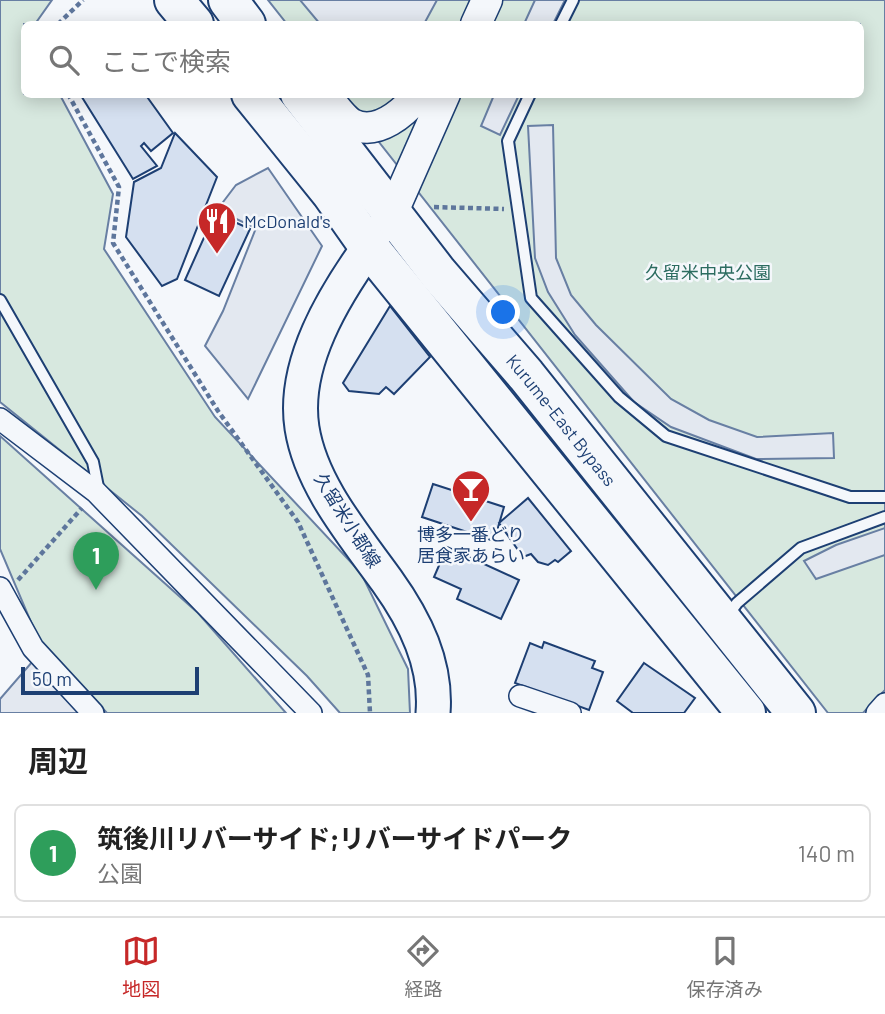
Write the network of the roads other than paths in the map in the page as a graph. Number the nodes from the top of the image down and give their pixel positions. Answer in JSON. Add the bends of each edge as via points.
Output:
{"nodes":[{"id":1,"x":174,"y":0,"type":"edge"},
{"id":2,"x":230,"y":0,"type":"edge"},
{"id":3,"x":487,"y":0,"type":"edge"},
{"id":4,"x":573,"y":0,"type":"edge"},
{"id":5,"x":192,"y":21,"type":"edge"},
{"id":6,"x":244,"y":21,"type":"edge"},
{"id":7,"x":253,"y":21,"type":"edge"},
{"id":8,"x":477,"y":21,"type":"edge"},
{"id":9,"x":562,"y":21,"type":"edge"},
{"id":10,"x":254,"y":98,"type":"edge"},
{"id":11,"x":303,"y":98,"type":"edge"},
{"id":12,"x":329,"y":98,"type":"edge"},
{"id":13,"x":416,"y":98,"type":"edge"},
{"id":14,"x":442,"y":98,"type":"edge"},
{"id":15,"x":528,"y":98,"type":"edge"},
{"id":16,"x":392,"y":214,"type":"junction"},
{"id":17,"x":369,"y":247,"type":"junction"},
{"id":18,"x":0,"y":300,"type":"edge"},
{"id":19,"x":0,"y":419,"type":"edge"},
{"id":20,"x":98,"y":494,"type":"junction"},
{"id":21,"x":885,"y":497,"type":"edge"},
{"id":22,"x":885,"y":517,"type":"edge"},
{"id":23,"x":9,"y":584,"type":"edge"},
{"id":24,"x":724,"y":621,"type":"junction"},
{"id":25,"x":520,"y":696,"type":"dead end"},
{"id":26,"x":885,"y":704,"type":"edge"},
{"id":27,"x":93,"y":713,"type":"edge"},
{"id":28,"x":311,"y":713,"type":"edge"},
{"id":29,"x":433,"y":713,"type":"edge"},
{"id":30,"x":570,"y":713,"type":"edge"},
{"id":31,"x":746,"y":713,"type":"edge"},
{"id":32,"x":796,"y":713,"type":"edge"},
{"id":33,"x":877,"y":713,"type":"edge"}],
"edges":[{"from":1,"to":5,"type":"highway"},
{"from":2,"to":6,"type":"highway"},
{"from":2,"to":7,"type":"street"},
{"from":3,"to":8,"type":"street"},
{"from":4,"to":9,"type":"lane"},
{"from":10,"to":17,"type":"highway"},
{"from":11,"to":16,"type":"highway","name":"Kurume-East Bypass"},
{"from":12,"to":13,"type":"street","via":[[352,123],[373,128],[402,114]]},
{"from":14,"to":16,"type":"street"},
{"from":15,"to":21,"type":"lane","via":[[509,141],[531,298],[619,397],[666,436],[850,496]]},
{"from":16,"to":17,"type":"street"},
{"from":16,"to":24,"type":"highway","name":"Kurume-East Bypass"},
{"from":17,"to":29,"type":"main road","name":"久留米小郡線","via":[[320,329],[304,380],[302,427],[317,475],[345,523],[403,603],[424,646],[435,687]]},
{"from":17,"to":31,"type":"highway"},
{"from":18,"to":20,"type":"lane","via":[[93,462]]},
{"from":19,"to":20,"type":"street"},
{"from":20,"to":28,"type":"street"},
{"from":22,"to":24,"type":"lane","via":[[801,548],[737,603]]},
{"from":23,"to":27,"type":"street","via":[[33,648]]},
{"from":24,"to":32,"type":"highway","name":"Kurume-East Bypass"},
{"from":25,"to":30,"type":"street"},
{"from":26,"to":33,"type":"street"}]}
